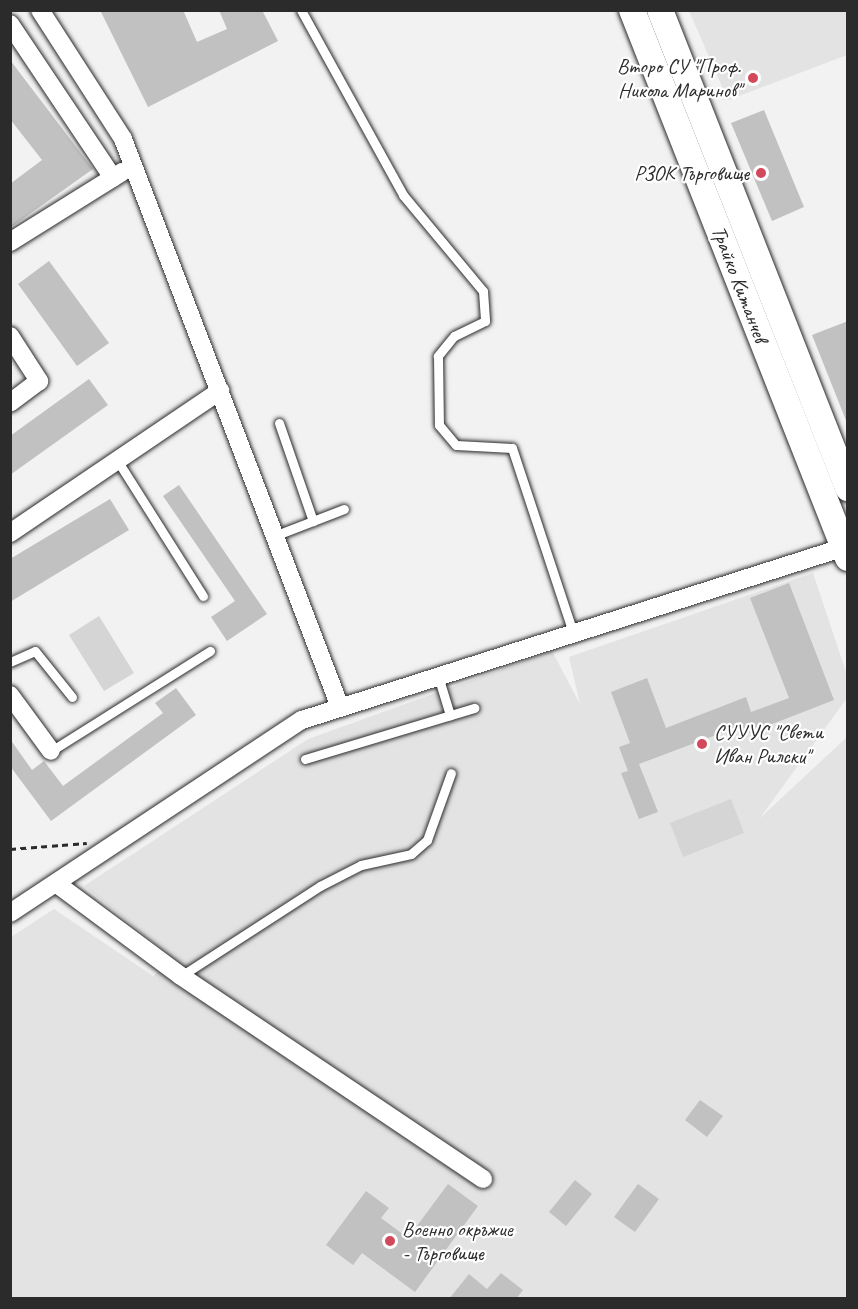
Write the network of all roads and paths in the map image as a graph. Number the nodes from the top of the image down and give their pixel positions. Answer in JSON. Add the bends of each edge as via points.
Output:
{"nodes":[{"id":1,"x":40,"y":10,"type":"edge"},
{"id":2,"x":302,"y":10,"type":"edge"},
{"id":3,"x":632,"y":10,"type":"edge"},
{"id":4,"x":660,"y":10,"type":"edge"},
{"id":5,"x":10,"y":24,"type":"edge"},
{"id":6,"x":134,"y":166,"type":"junction"},
{"id":7,"x":113,"y":178,"type":"junction"},
{"id":8,"x":10,"y":242,"type":"edge"},
{"id":9,"x":10,"y":336,"type":"edge"},
{"id":10,"x":220,"y":391,"type":"junction"},
{"id":11,"x":10,"y":403,"type":"edge"},
{"id":12,"x":279,"y":423,"type":"dead end"},
{"id":13,"x":117,"y":460,"type":"junction"},
{"id":14,"x":848,"y":488,"type":"edge"},
{"id":15,"x":344,"y":509,"type":"dead end"},
{"id":16,"x":313,"y":521,"type":"junction"},
{"id":17,"x":10,"y":533,"type":"edge"},
{"id":18,"x":273,"y":536,"type":"junction"},
{"id":19,"x":846,"y":551,"type":"edge"},
{"id":20,"x":202,"y":596,"type":"dead end"},
{"id":21,"x":574,"y":635,"type":"junction"},
{"id":22,"x":210,"y":651,"type":"dead end"},
{"id":23,"x":10,"y":662,"type":"edge"},
{"id":24,"x":439,"y":679,"type":"junction"},
{"id":25,"x":10,"y":695,"type":"edge"},
{"id":26,"x":72,"y":697,"type":"dead end"},
{"id":27,"x":340,"y":707,"type":"junction"},
{"id":28,"x":474,"y":708,"type":"dead end"},
{"id":29,"x":450,"y":715,"type":"junction"},
{"id":30,"x":51,"y":751,"type":"joint"},
{"id":31,"x":305,"y":759,"type":"dead end"},
{"id":32,"x":451,"y":773,"type":"dead end"},
{"id":33,"x":118,"y":842,"type":"junction"},
{"id":34,"x":10,"y":849,"type":"edge"},
{"id":35,"x":57,"y":884,"type":"junction"},
{"id":36,"x":10,"y":913,"type":"edge"},
{"id":37,"x":181,"y":976,"type":"junction"},
{"id":38,"x":483,"y":1179,"type":"dead end"}],
"edges":[{"from":1,"to":6,"type":"street","via":[[123,140]]},
{"from":2,"to":21,"type":"lane","via":[[403,195],[483,291],[485,321],[454,336],[438,356],[439,425],[456,445],[512,448]]},
{"from":3,"to":19,"type":"street","name":"Трайко Китанчев"},
{"from":4,"to":14,"type":"street","name":"Трайко Китанчев"},
{"from":5,"to":7,"type":"street"},
{"from":6,"to":7,"type":"street"},
{"from":6,"to":10,"type":"street"},
{"from":7,"to":8,"type":"street"},
{"from":9,"to":11,"type":"street","via":[[39,381]]},
{"from":10,"to":13,"type":"street"},
{"from":10,"to":18,"type":"street"},
{"from":12,"to":16,"type":"lane"},
{"from":13,"to":17,"type":"street"},
{"from":13,"to":20,"type":"lane"},
{"from":15,"to":16,"type":"lane"},
{"from":16,"to":18,"type":"lane"},
{"from":18,"to":27,"type":"street"},
{"from":19,"to":21,"type":"street"},
{"from":21,"to":24,"type":"street"},
{"from":22,"to":30,"type":"lane"},
{"from":23,"to":26,"type":"lane","via":[[35,651]]},
{"from":24,"to":27,"type":"street"},
{"from":24,"to":29,"type":"lane"},
{"from":25,"to":30,"type":"street"},
{"from":27,"to":33,"type":"street","via":[[275,735]]},
{"from":28,"to":29,"type":"lane"},
{"from":29,"to":31,"type":"lane"},
{"from":32,"to":37,"type":"lane","via":[[427,840],[411,854],[361,865],[320,886]]},
{"from":33,"to":34,"type":"path"},
{"from":33,"to":35,"type":"street"},
{"from":35,"to":36,"type":"street"},
{"from":35,"to":37,"type":"street"},
{"from":37,"to":38,"type":"street"}]}
